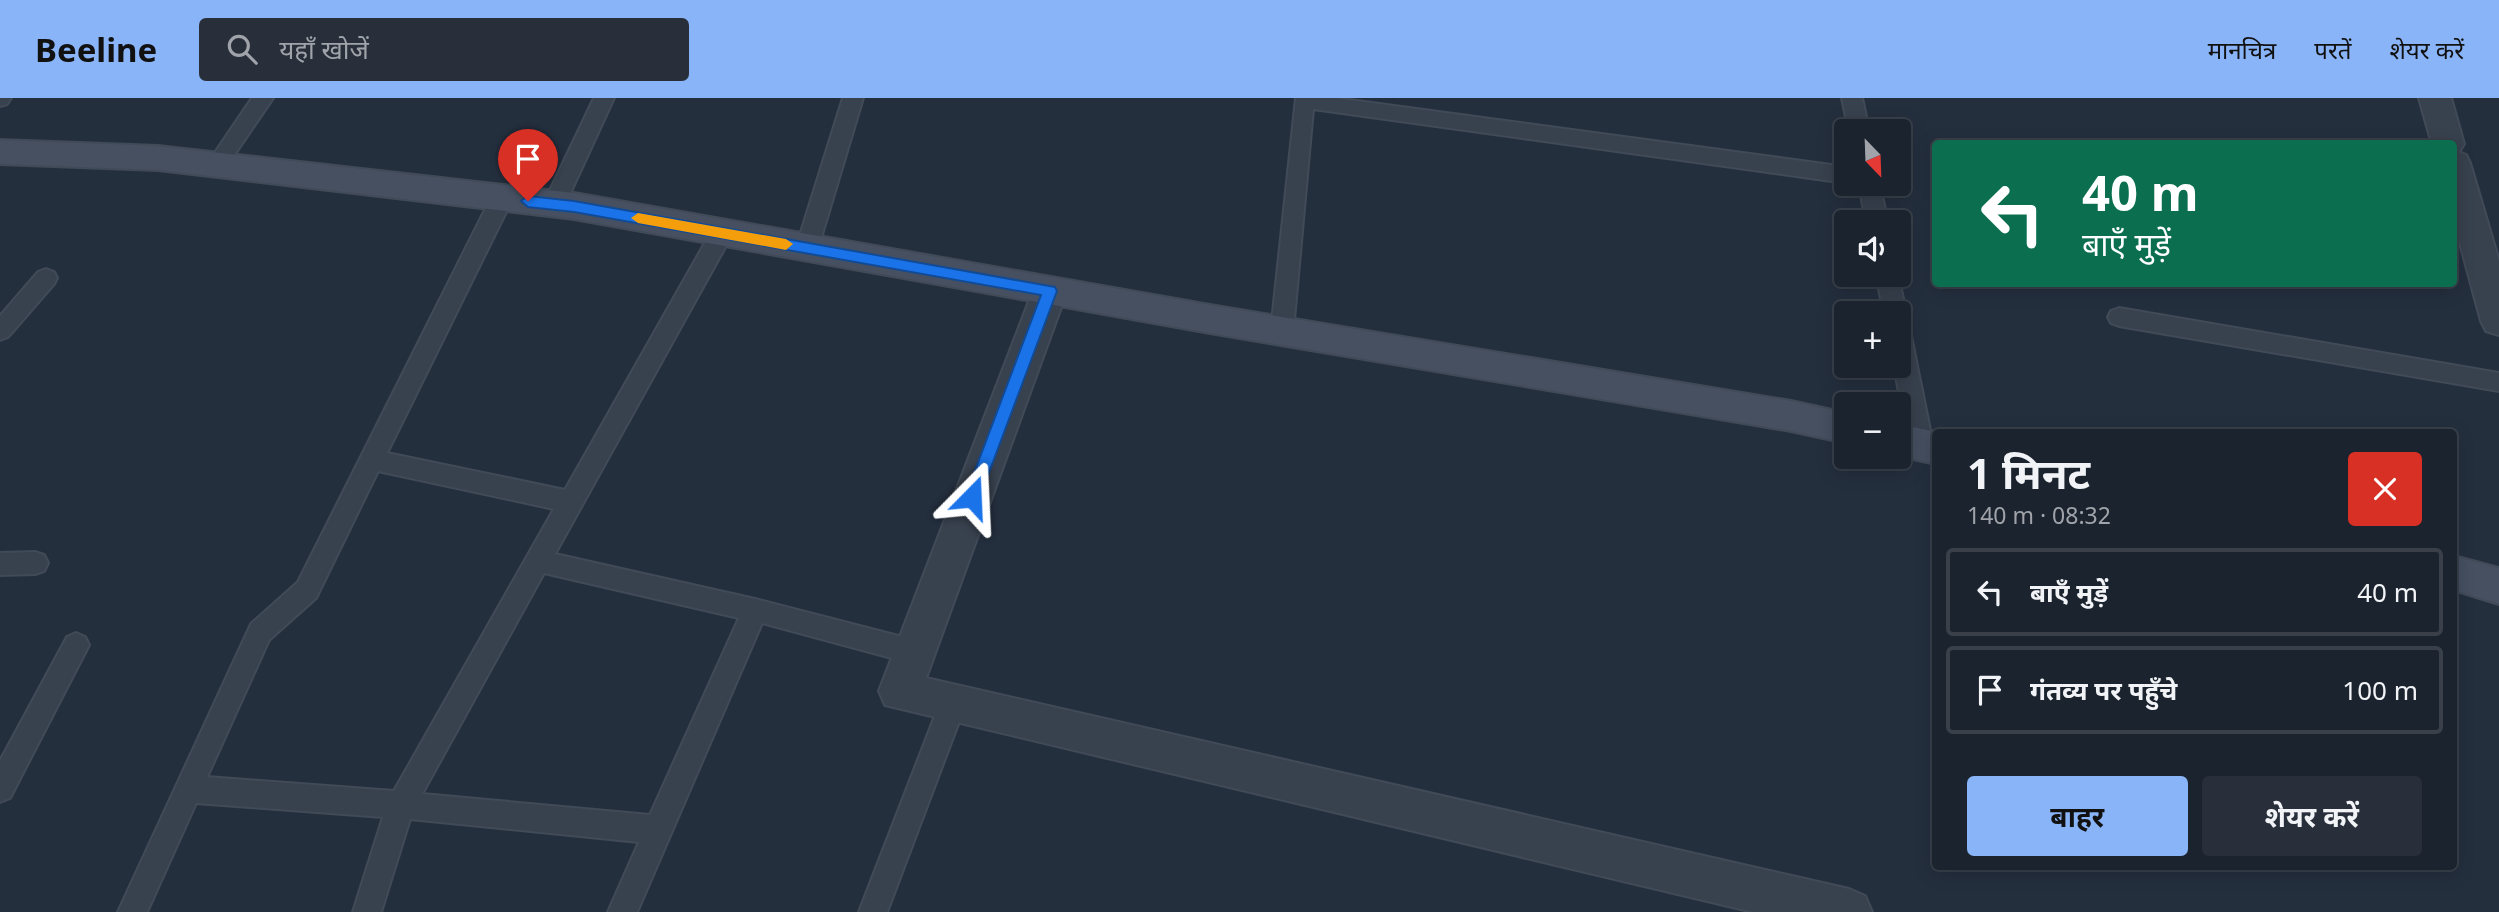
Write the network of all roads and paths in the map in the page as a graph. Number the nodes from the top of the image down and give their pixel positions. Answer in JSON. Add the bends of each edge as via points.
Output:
{"nodes":[{"id":1,"x":264,"y":98,"type":"edge"},
{"id":2,"x":604,"y":98,"type":"edge"},
{"id":3,"x":853,"y":98,"type":"edge"},
{"id":4,"x":1852,"y":98,"type":"edge"},
{"id":5,"x":2435,"y":98,"type":"edge"},
{"id":6,"x":1856,"y":119,"type":"edge"},
{"id":7,"x":2447,"y":140,"type":"edge"},
{"id":8,"x":0,"y":152,"type":"edge"},
{"id":9,"x":217,"y":165,"type":"junction"},
{"id":10,"x":1834,"y":173,"type":"edge"},
{"id":11,"x":2457,"y":174,"type":"edge"},
{"id":12,"x":502,"y":198,"type":"junction"},
{"id":13,"x":554,"y":205,"type":"junction"},
{"id":14,"x":722,"y":233,"type":"junction"},
{"id":15,"x":807,"y":248,"type":"junction"},
{"id":16,"x":46,"y":278,"type":"dead end"},
{"id":17,"x":1050,"y":291,"type":"junction"},
{"id":18,"x":2119,"y":317,"type":"dead end"},
{"id":19,"x":2499,"y":321,"type":"edge"},
{"id":20,"x":0,"y":331,"type":"edge"},
{"id":21,"x":1282,"y":331,"type":"junction"},
{"id":22,"x":1907,"y":378,"type":"edge"},
{"id":23,"x":2499,"y":382,"type":"edge"},
{"id":24,"x":1834,"y":425,"type":"edge"},
{"id":25,"x":1919,"y":444,"type":"edge"},
{"id":26,"x":372,"y":460,"type":"junction"},
{"id":27,"x":571,"y":502,"type":"junction"},
{"id":28,"x":538,"y":561,"type":"junction"},
{"id":29,"x":35,"y":563,"type":"dead end"},
{"id":30,"x":0,"y":564,"type":"edge"},
{"id":31,"x":2457,"y":574,"type":"edge"},
{"id":32,"x":2499,"y":586,"type":"edge"},
{"id":33,"x":755,"y":610,"type":"junction"},
{"id":34,"x":76,"y":645,"type":"dead end"},
{"id":35,"x":914,"y":652,"type":"junction"},
{"id":36,"x":953,"y":703,"type":"junction"},
{"id":37,"x":0,"y":789,"type":"edge"},
{"id":38,"x":187,"y":789,"type":"junction"},
{"id":39,"x":401,"y":805,"type":"junction"},
{"id":40,"x":660,"y":831,"type":"junction"},
{"id":41,"x":132,"y":912,"type":"edge"},
{"id":42,"x":367,"y":912,"type":"edge"},
{"id":43,"x":622,"y":912,"type":"edge"},
{"id":44,"x":873,"y":912,"type":"edge"},
{"id":45,"x":1849,"y":912,"type":"edge"}],
"edges":[{"from":1,"to":9,"type":"lane"},
{"from":2,"to":13,"type":"lane"},
{"from":3,"to":15,"type":"lane"},
{"from":4,"to":6,"type":"lane"},
{"from":5,"to":7,"type":"street"},
{"from":8,"to":9,"type":"street"},
{"from":9,"to":12,"type":"street"},
{"from":10,"to":21,"type":"lane","via":[[1304,101]]},
{"from":11,"to":19,"type":"street"},
{"from":12,"to":13,"type":"street"},
{"from":12,"to":26,"type":"lane"},
{"from":13,"to":14,"type":"street"},
{"from":14,"to":15,"type":"street"},
{"from":14,"to":27,"type":"lane"},
{"from":15,"to":17,"type":"street"},
{"from":16,"to":20,"type":"lane"},
{"from":17,"to":21,"type":"street"},
{"from":17,"to":35,"type":"street"},
{"from":18,"to":23,"type":"lane"},
{"from":21,"to":24,"type":"street"},
{"from":22,"to":25,"type":"lane"},
{"from":26,"to":27,"type":"lane"},
{"from":26,"to":38,"type":"lane","via":[[306,590],[260,632]]},
{"from":27,"to":28,"type":"lane"},
{"from":28,"to":33,"type":"lane"},
{"from":28,"to":39,"type":"lane"},
{"from":29,"to":30,"type":"lane"},
{"from":31,"to":32,"type":"street"},
{"from":33,"to":35,"type":"lane"},
{"from":33,"to":40,"type":"lane"},
{"from":34,"to":37,"type":"lane"},
{"from":35,"to":36,"type":"street","via":[[900,691]]},
{"from":36,"to":44,"type":"lane"},
{"from":36,"to":45,"type":"street"},
{"from":38,"to":39,"type":"lane"},
{"from":38,"to":41,"type":"lane"},
{"from":39,"to":40,"type":"lane"},
{"from":39,"to":42,"type":"lane"},
{"from":40,"to":43,"type":"lane"}]}
